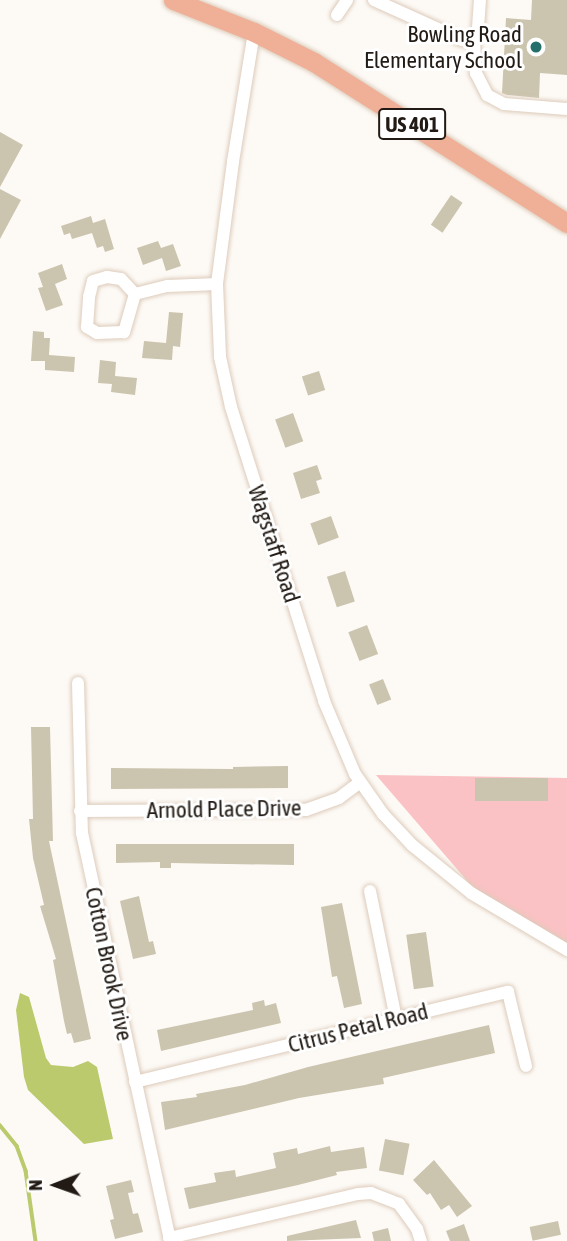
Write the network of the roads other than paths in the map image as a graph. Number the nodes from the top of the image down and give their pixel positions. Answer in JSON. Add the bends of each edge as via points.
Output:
{"nodes":[{"id":1,"x":173,"y":0,"type":"edge"},
{"id":2,"x":346,"y":0,"type":"edge"},
{"id":3,"x":374,"y":0,"type":"edge"},
{"id":4,"x":480,"y":0,"type":"edge"},
{"id":5,"x":337,"y":15,"type":"dead end"},
{"id":6,"x":254,"y":32,"type":"junction"},
{"id":7,"x":474,"y":39,"type":"junction"},
{"id":8,"x":567,"y":109,"type":"edge"},
{"id":9,"x":567,"y":223,"type":"edge"},
{"id":10,"x":217,"y":284,"type":"junction"},
{"id":11,"x":135,"y":294,"type":"junction"},
{"id":12,"x":78,"y":683,"type":"dead end"},
{"id":13,"x":360,"y":782,"type":"junction"},
{"id":14,"x":80,"y":811,"type":"junction"},
{"id":15,"x":370,"y":891,"type":"dead end"},
{"id":16,"x":567,"y":950,"type":"edge"},
{"id":17,"x":396,"y":1019,"type":"junction"},
{"id":18,"x":526,"y":1066,"type":"dead end"},
{"id":19,"x":135,"y":1082,"type":"junction"},
{"id":20,"x":169,"y":1240,"type":"edge"},
{"id":21,"x":421,"y":1241,"type":"edge"}],
"edges":[{"from":1,"to":6,"type":"highway","number":"US 401"},
{"from":2,"to":5,"type":"street"},
{"from":3,"to":7,"type":"street","via":[[462,40]]},
{"from":4,"to":7,"type":"street"},
{"from":6,"to":9,"type":"highway","number":"US 401","via":[[314,62]]},
{"from":6,"to":10,"type":"street","name":"Wagstaff Road"},
{"from":7,"to":8,"type":"street","via":[[476,74],[487,95],[504,103]]},
{"from":10,"to":11,"type":"street","via":[[168,286]]},
{"from":10,"to":13,"type":"street","name":"Wagstaff Road","via":[[220,357],[230,407],[324,701]]},
{"from":11,"to":11,"type":"street","via":[[121,279],[93,281],[87,327],[97,333],[124,332]]},
{"from":12,"to":14,"type":"street","name":"Cotton Brook Drive"},
{"from":13,"to":14,"type":"street","name":"Arnold Place Drive","via":[[339,798],[306,810]]},
{"from":13,"to":16,"type":"street","name":"Wagstaff Road","via":[[383,814],[441,870],[500,912]]},
{"from":14,"to":19,"type":"street","name":"Cotton Brook Drive","via":[[86,859]]},
{"from":15,"to":17,"type":"street"},
{"from":17,"to":18,"type":"street","name":"Citrus Petal Road","via":[[508,992]]},
{"from":17,"to":19,"type":"street","name":"Citrus Petal Road"},
{"from":19,"to":20,"type":"street","name":"Cotton Brook Drive"},
{"from":20,"to":21,"type":"street","via":[[371,1194],[399,1204]]}]}
